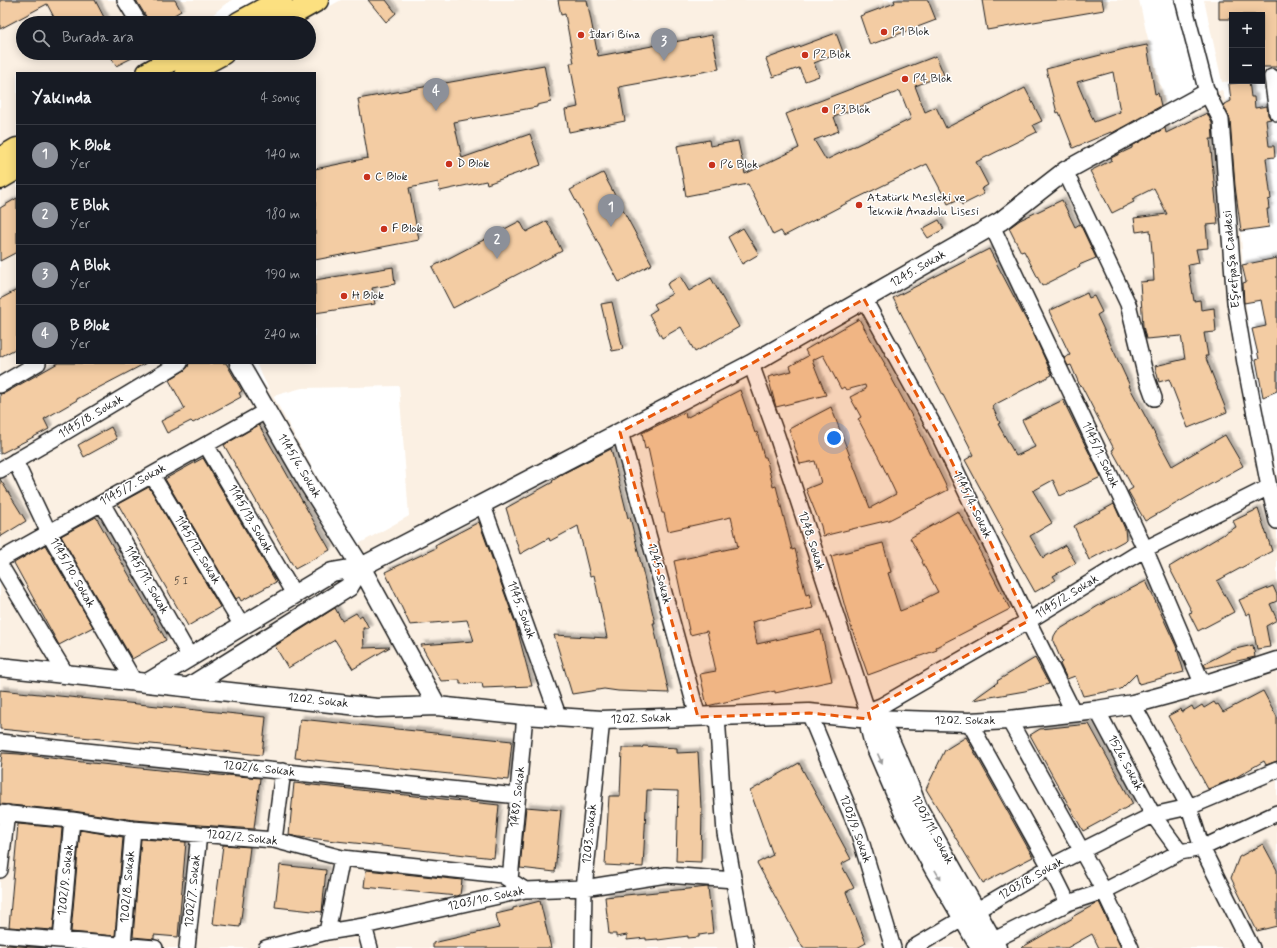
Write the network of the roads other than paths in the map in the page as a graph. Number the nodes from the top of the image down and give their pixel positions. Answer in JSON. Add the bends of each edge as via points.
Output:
{"nodes":[{"id":1,"x":125,"y":0,"type":"edge"},
{"id":2,"x":281,"y":0,"type":"edge"},
{"id":3,"x":317,"y":0,"type":"edge"},
{"id":4,"x":1183,"y":0,"type":"edge"},
{"id":5,"x":135,"y":16,"type":"edge"},
{"id":6,"x":252,"y":16,"type":"edge"},
{"id":7,"x":288,"y":16,"type":"edge"},
{"id":8,"x":210,"y":60,"type":"edge"},
{"id":9,"x":188,"y":72,"type":"edge"},
{"id":10,"x":1272,"y":77,"type":"dead end"},
{"id":11,"x":1207,"y":93,"type":"junction"},
{"id":12,"x":1277,"y":113,"type":"edge"},
{"id":13,"x":16,"y":150,"type":"edge"},
{"id":14,"x":0,"y":159,"type":"edge"},
{"id":15,"x":16,"y":169,"type":"edge"},
{"id":16,"x":1065,"y":171,"type":"junction"},
{"id":17,"x":0,"y":178,"type":"edge"},
{"id":18,"x":992,"y":226,"type":"junction"},
{"id":19,"x":864,"y":300,"type":"junction"},
{"id":20,"x":36,"y":364,"type":"edge"},
{"id":21,"x":178,"y":364,"type":"edge"},
{"id":22,"x":240,"y":364,"type":"edge"},
{"id":23,"x":751,"y":364,"type":"junction"},
{"id":24,"x":0,"y":385,"type":"edge"},
{"id":25,"x":1154,"y":398,"type":"dead end"},
{"id":26,"x":266,"y":411,"type":"junction"},
{"id":27,"x":620,"y":432,"type":"junction"},
{"id":28,"x":206,"y":445,"type":"junction"},
{"id":29,"x":15,"y":461,"type":"junction"},
{"id":30,"x":0,"y":470,"type":"edge"},
{"id":31,"x":152,"y":475,"type":"junction"},
{"id":32,"x":1269,"y":487,"type":"junction"},
{"id":33,"x":102,"y":503,"type":"junction"},
{"id":34,"x":482,"y":503,"type":"junction"},
{"id":35,"x":1277,"y":521,"type":"edge"},
{"id":36,"x":49,"y":532,"type":"junction"},
{"id":37,"x":1145,"y":550,"type":"junction"},
{"id":38,"x":0,"y":560,"type":"edge"},
{"id":39,"x":0,"y":565,"type":"edge"},
{"id":40,"x":361,"y":567,"type":"junction"},
{"id":41,"x":294,"y":594,"type":"junction"},
{"id":42,"x":1028,"y":621,"type":"junction"},
{"id":43,"x":242,"y":626,"type":"junction"},
{"id":44,"x":190,"y":657,"type":"junction"},
{"id":45,"x":1277,"y":661,"type":"edge"},
{"id":46,"x":0,"y":667,"type":"edge"},
{"id":47,"x":66,"y":674,"type":"junction"},
{"id":48,"x":141,"y":682,"type":"junction"},
{"id":49,"x":1203,"y":685,"type":"junction"},
{"id":50,"x":189,"y":688,"type":"junction"},
{"id":51,"x":1133,"y":704,"type":"junction"},
{"id":52,"x":437,"y":706,"type":"junction"},
{"id":53,"x":1097,"y":710,"type":"junction"},
{"id":54,"x":809,"y":713,"type":"junction"},
{"id":55,"x":1074,"y":713,"type":"junction"},
{"id":56,"x":526,"y":715,"type":"junction"},
{"id":57,"x":717,"y":716,"type":"junction"},
{"id":58,"x":698,"y":717,"type":"junction"},
{"id":59,"x":870,"y":717,"type":"junction"},
{"id":60,"x":559,"y":718,"type":"junction"},
{"id":61,"x":602,"y":720,"type":"junction"},
{"id":62,"x":1010,"y":720,"type":"junction"},
{"id":63,"x":969,"y":722,"type":"junction"},
{"id":64,"x":0,"y":742,"type":"edge"},
{"id":65,"x":1277,"y":770,"type":"edge"},
{"id":66,"x":283,"y":772,"type":"junction"},
{"id":67,"x":518,"y":796,"type":"junction"},
{"id":68,"x":1189,"y":807,"type":"junction"},
{"id":69,"x":3,"y":813,"type":"edge"},
{"id":70,"x":1277,"y":813,"type":"edge"},
{"id":71,"x":1153,"y":815,"type":"junction"},
{"id":72,"x":72,"y":820,"type":"junction"},
{"id":73,"x":133,"y":829,"type":"junction"},
{"id":74,"x":199,"y":834,"type":"junction"},
{"id":75,"x":274,"y":840,"type":"junction"},
{"id":76,"x":1202,"y":848,"type":"junction"},
{"id":77,"x":1080,"y":851,"type":"junction"},
{"id":78,"x":1180,"y":852,"type":"junction"},
{"id":79,"x":342,"y":858,"type":"junction"},
{"id":80,"x":1050,"y":867,"type":"junction"},
{"id":81,"x":0,"y":870,"type":"edge"},
{"id":82,"x":510,"y":880,"type":"junction"},
{"id":83,"x":734,"y":880,"type":"junction"},
{"id":84,"x":584,"y":888,"type":"junction"},
{"id":85,"x":525,"y":890,"type":"junction"},
{"id":86,"x":1104,"y":891,"type":"junction"},
{"id":87,"x":1068,"y":903,"type":"junction"},
{"id":88,"x":970,"y":915,"type":"junction"},
{"id":89,"x":364,"y":926,"type":"junction"},
{"id":90,"x":328,"y":932,"type":"junction"},
{"id":91,"x":0,"y":935,"type":"edge"},
{"id":92,"x":60,"y":940,"type":"junction"},
{"id":93,"x":123,"y":945,"type":"junction"},
{"id":94,"x":988,"y":946,"type":"edge"},
{"id":95,"x":155,"y":948,"type":"edge"},
{"id":96,"x":188,"y":948,"type":"edge"},
{"id":97,"x":266,"y":948,"type":"edge"},
{"id":98,"x":370,"y":948,"type":"edge"},
{"id":99,"x":583,"y":948,"type":"edge"},
{"id":100,"x":746,"y":948,"type":"edge"},
{"id":101,"x":893,"y":948,"type":"edge"},
{"id":102,"x":913,"y":948,"type":"edge"},
{"id":103,"x":1131,"y":948,"type":"edge"},
{"id":104,"x":1252,"y":948,"type":"edge"}],
"edges":[{"from":1,"to":5,"type":"street"},
{"from":2,"to":6,"type":"main road"},
{"from":3,"to":7,"type":"main road"},
{"from":4,"to":11,"type":"street","name":"Eşrefpaşa Caddesi"},
{"from":8,"to":9,"type":"main road"},
{"from":10,"to":12,"type":"street"},
{"from":11,"to":16,"type":"street","name":"1245. Sokak"},
{"from":11,"to":32,"type":"street","name":"Eşrefpaşa Caddesi","via":[[1220,120],[1235,302]]},
{"from":13,"to":14,"type":"main road"},
{"from":15,"to":17,"type":"main road"},
{"from":16,"to":18,"type":"street","name":"1245. Sokak","via":[[1001,222]]},
{"from":16,"to":25,"type":"street","via":[[1128,304],[1145,373]]},
{"from":18,"to":19,"type":"street","name":"1245. Sokak"},
{"from":18,"to":37,"type":"street","name":"1145/1. Sokak"},
{"from":19,"to":23,"type":"street","name":"1245. Sokak"},
{"from":19,"to":42,"type":"street","name":"1145/4. Sokak","via":[[939,435]]},
{"from":20,"to":24,"type":"street"},
{"from":21,"to":29,"type":"street","name":"1145/8. Sokak"},
{"from":22,"to":26,"type":"street","name":"1145/6. Sokak"},
{"from":23,"to":27,"type":"street","name":"1245. Sokak"},
{"from":23,"to":59,"type":"street","name":"1248. Sokak"},
{"from":26,"to":28,"type":"street","name":"1145/7. Sokak"},
{"from":26,"to":40,"type":"street","name":"1145/6. Sokak"},
{"from":27,"to":34,"type":"street","name":"1245. Sokak"},
{"from":27,"to":58,"type":"street","name":"1245. Sokak"},
{"from":28,"to":31,"type":"street","name":"1145/7. Sokak"},
{"from":28,"to":41,"type":"street","name":"1145/13. Sokak"},
{"from":29,"to":30,"type":"street","name":"1145/8. Sokak"},
{"from":29,"to":36,"type":"street","name":"1145/10. Sokak"},
{"from":31,"to":33,"type":"street","name":"1145/7. Sokak"},
{"from":31,"to":43,"type":"street","name":"1145/12. Sokak"},
{"from":32,"to":35,"type":"street","name":"Eşrefpaşa Caddesi"},
{"from":32,"to":37,"type":"street","name":"1145/2. Sokak"},
{"from":33,"to":36,"type":"street","name":"1145/7. Sokak"},
{"from":33,"to":44,"type":"street","name":"1145/11. Sokak"},
{"from":34,"to":40,"type":"street","name":"1245. Sokak"},
{"from":34,"to":60,"type":"street","name":"1145. Sokak"},
{"from":36,"to":38,"type":"street","name":"1145/7. Sokak"},
{"from":36,"to":48,"type":"street","name":"1145/10. Sokak"},
{"from":37,"to":42,"type":"street","name":"1145/2. Sokak"},
{"from":37,"to":49,"type":"street","name":"1145/1. Sokak"},
{"from":39,"to":47,"type":"street"},
{"from":40,"to":41,"type":"street","via":[[332,572]]},
{"from":40,"to":50,"type":"street","via":[[349,587]]},
{"from":40,"to":52,"type":"street","name":"1145/6. Sokak"},
{"from":41,"to":43,"type":"street"},
{"from":42,"to":55,"type":"street","name":"1145/4. Sokak"},
{"from":42,"to":59,"type":"street","name":"1145/2. Sokak","via":[[881,706]]},
{"from":43,"to":44,"type":"street"},
{"from":44,"to":48,"type":"street"},
{"from":45,"to":49,"type":"street","name":"1202. Sokak"},
{"from":46,"to":47,"type":"street","name":"1202. Sokak"},
{"from":47,"to":48,"type":"street","name":"1202. Sokak"},
{"from":48,"to":50,"type":"street","name":"1202. Sokak"},
{"from":49,"to":51,"type":"street","name":"1202. Sokak"},
{"from":50,"to":52,"type":"street","name":"1202. Sokak","via":[[378,708]]},
{"from":51,"to":53,"type":"street","name":"1202. Sokak"},
{"from":51,"to":68,"type":"street"},
{"from":52,"to":56,"type":"street","name":"1202. Sokak"},
{"from":53,"to":55,"type":"street","name":"1202. Sokak"},
{"from":53,"to":71,"type":"street","name":"1526. Sokak"},
{"from":54,"to":57,"type":"street","name":"1202. Sokak"},
{"from":54,"to":59,"type":"street","name":"1202. Sokak"},
{"from":54,"to":101,"type":"street","name":"1203/9. Sokak","via":[[858,831]]},
{"from":55,"to":62,"type":"street","name":"1202. Sokak"},
{"from":56,"to":60,"type":"street","name":"1202. Sokak"},
{"from":56,"to":67,"type":"street","name":"1489. Sokak"},
{"from":57,"to":58,"type":"street","name":"1202. Sokak"},
{"from":57,"to":83,"type":"street","via":[[725,834]]},
{"from":58,"to":61,"type":"street","name":"1202. Sokak"},
{"from":59,"to":63,"type":"street","name":"1202. Sokak"},
{"from":59,"to":88,"type":"street","name":"1203/11. Sokak","via":[[873,741],[903,811],[934,869]]},
{"from":60,"to":61,"type":"street","name":"1202. Sokak"},
{"from":61,"to":84,"type":"street","name":"1203. Sokak"},
{"from":62,"to":63,"type":"street","name":"1202. Sokak"},
{"from":62,"to":77,"type":"street"},
{"from":63,"to":80,"type":"street"},
{"from":64,"to":66,"type":"street","name":"1202/6. Sokak"},
{"from":65,"to":68,"type":"street","name":"1203/8. Sokak"},
{"from":66,"to":67,"type":"street","name":"1202/6. Sokak"},
{"from":66,"to":75,"type":"street"},
{"from":67,"to":82,"type":"street","name":"1489. Sokak"},
{"from":68,"to":71,"type":"street","name":"1203/8. Sokak"},
{"from":68,"to":76,"type":"street"},
{"from":69,"to":72,"type":"street","name":"1202/2. Sokak"},
{"from":69,"to":81,"type":"street"},
{"from":70,"to":76,"type":"street"},
{"from":71,"to":77,"type":"street","name":"1203/8. Sokak"},
{"from":71,"to":78,"type":"street","name":"1526. Sokak"},
{"from":72,"to":73,"type":"street","name":"1202/2. Sokak"},
{"from":72,"to":92,"type":"street","name":"1202/9. Sokak"},
{"from":73,"to":74,"type":"street","name":"1202/2. Sokak"},
{"from":73,"to":93,"type":"street","name":"1202/8. Sokak"},
{"from":74,"to":75,"type":"street","name":"1202/2. Sokak"},
{"from":74,"to":96,"type":"street","name":"1202/7. Sokak"},
{"from":75,"to":79,"type":"street","name":"1202/2. Sokak"},
{"from":76,"to":78,"type":"street"},
{"from":76,"to":104,"type":"street"},
{"from":77,"to":80,"type":"street","name":"1203/8. Sokak"},
{"from":77,"to":86,"type":"street"},
{"from":78,"to":86,"type":"street"},
{"from":79,"to":82,"type":"street","name":"1202/2. Sokak","via":[[502,874]]},
{"from":79,"to":90,"type":"street"},
{"from":80,"to":87,"type":"street"},
{"from":80,"to":88,"type":"street","name":"1203/8. Sokak"},
{"from":82,"to":85,"type":"street","name":"1202/2. Sokak"},
{"from":83,"to":84,"type":"street","name":"1203/10. Sokak","via":[[666,875]]},
{"from":83,"to":100,"type":"street"},
{"from":84,"to":85,"type":"street","name":"1203/10. Sokak"},
{"from":84,"to":99,"type":"street","name":"1203. Sokak"},
{"from":85,"to":89,"type":"street","name":"1203/10. Sokak"},
{"from":86,"to":87,"type":"street"},
{"from":86,"to":103,"type":"street"},
{"from":87,"to":94,"type":"street"},
{"from":88,"to":94,"type":"street","name":"1203/11. Sokak"},
{"from":88,"to":102,"type":"street","name":"1203/8. Sokak"},
{"from":89,"to":90,"type":"street","name":"1203/10. Sokak"},
{"from":89,"to":98,"type":"street"},
{"from":90,"to":97,"type":"street","name":"1203/10. Sokak"},
{"from":91,"to":92,"type":"street"},
{"from":92,"to":93,"type":"street"},
{"from":93,"to":95,"type":"street"}]}
